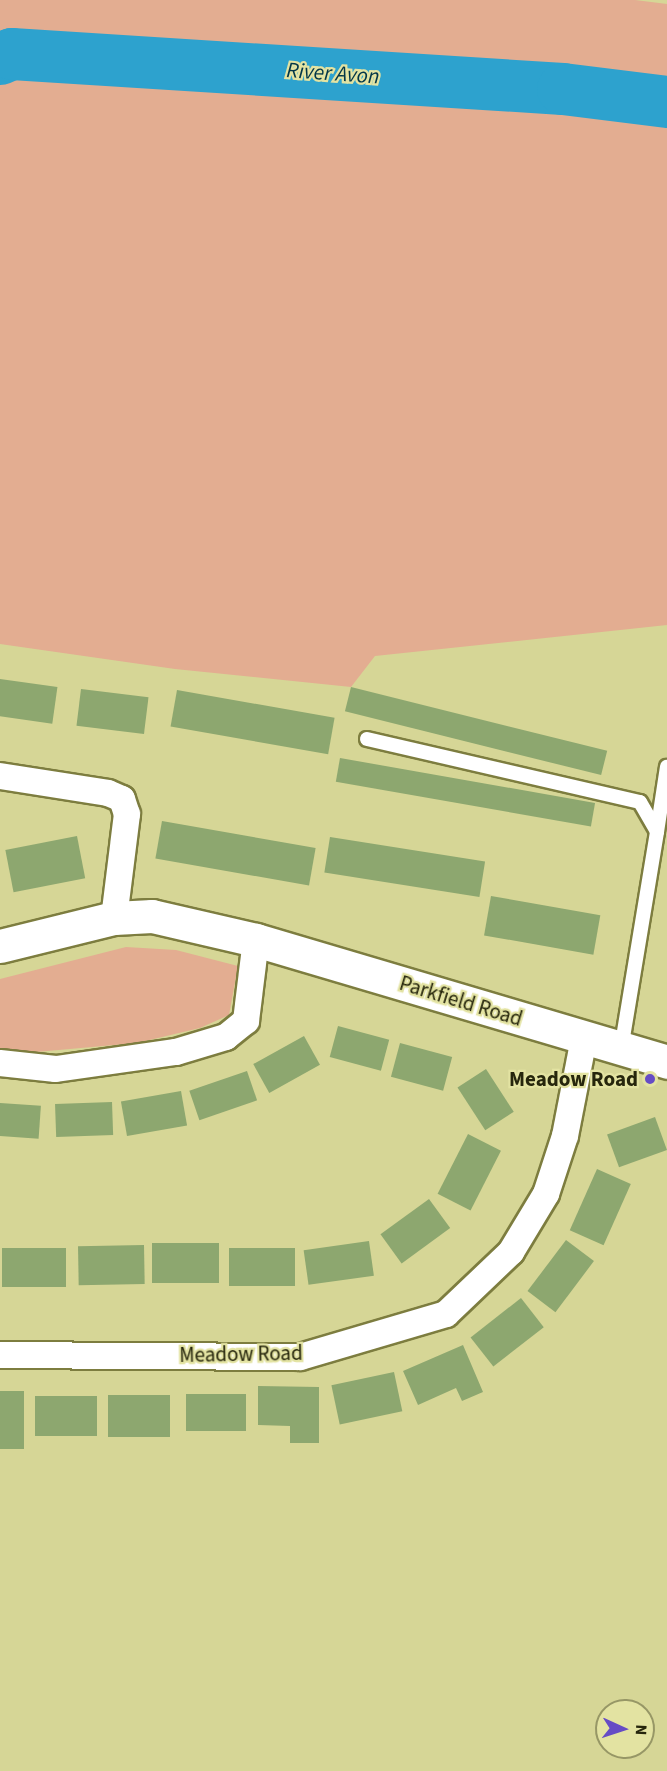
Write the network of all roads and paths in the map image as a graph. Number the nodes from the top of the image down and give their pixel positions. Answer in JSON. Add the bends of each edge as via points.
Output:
{"nodes":[{"id":1,"x":366,"y":739,"type":"dead end"},
{"id":2,"x":667,"y":767,"type":"edge"},
{"id":3,"x":0,"y":776,"type":"edge"},
{"id":4,"x":657,"y":832,"type":"junction"},
{"id":5,"x":114,"y":918,"type":"junction"},
{"id":6,"x":256,"y":940,"type":"junction"},
{"id":7,"x":0,"y":946,"type":"edge"},
{"id":8,"x":584,"y":1038,"type":"junction"},
{"id":9,"x":621,"y":1049,"type":"junction"},
{"id":10,"x":667,"y":1062,"type":"edge"},
{"id":11,"x":0,"y":1063,"type":"edge"},
{"id":12,"x":0,"y":1355,"type":"edge"}],
"edges":[{"from":1,"to":4,"type":"lane","via":[[640,802]]},
{"from":2,"to":4,"type":"lane"},
{"from":3,"to":5,"type":"street","via":[[108,793],[122,799],[127,814]]},
{"from":4,"to":9,"type":"lane"},
{"from":5,"to":6,"type":"street","name":"Parkfield Road","via":[[152,916]]},
{"from":5,"to":7,"type":"street","name":"Parkfield Road"},
{"from":6,"to":8,"type":"street","name":"Parkfield Road"},
{"from":6,"to":11,"type":"street","via":[[246,1021],[226,1037],[176,1052],[56,1069]]},
{"from":8,"to":9,"type":"street","name":"Parkfield Road"},
{"from":8,"to":12,"type":"street","name":"Meadow Road","via":[[565,1136],[546,1194],[511,1252],[446,1314],[300,1357]]},
{"from":9,"to":10,"type":"street","name":"Parkfield Road"}]}
